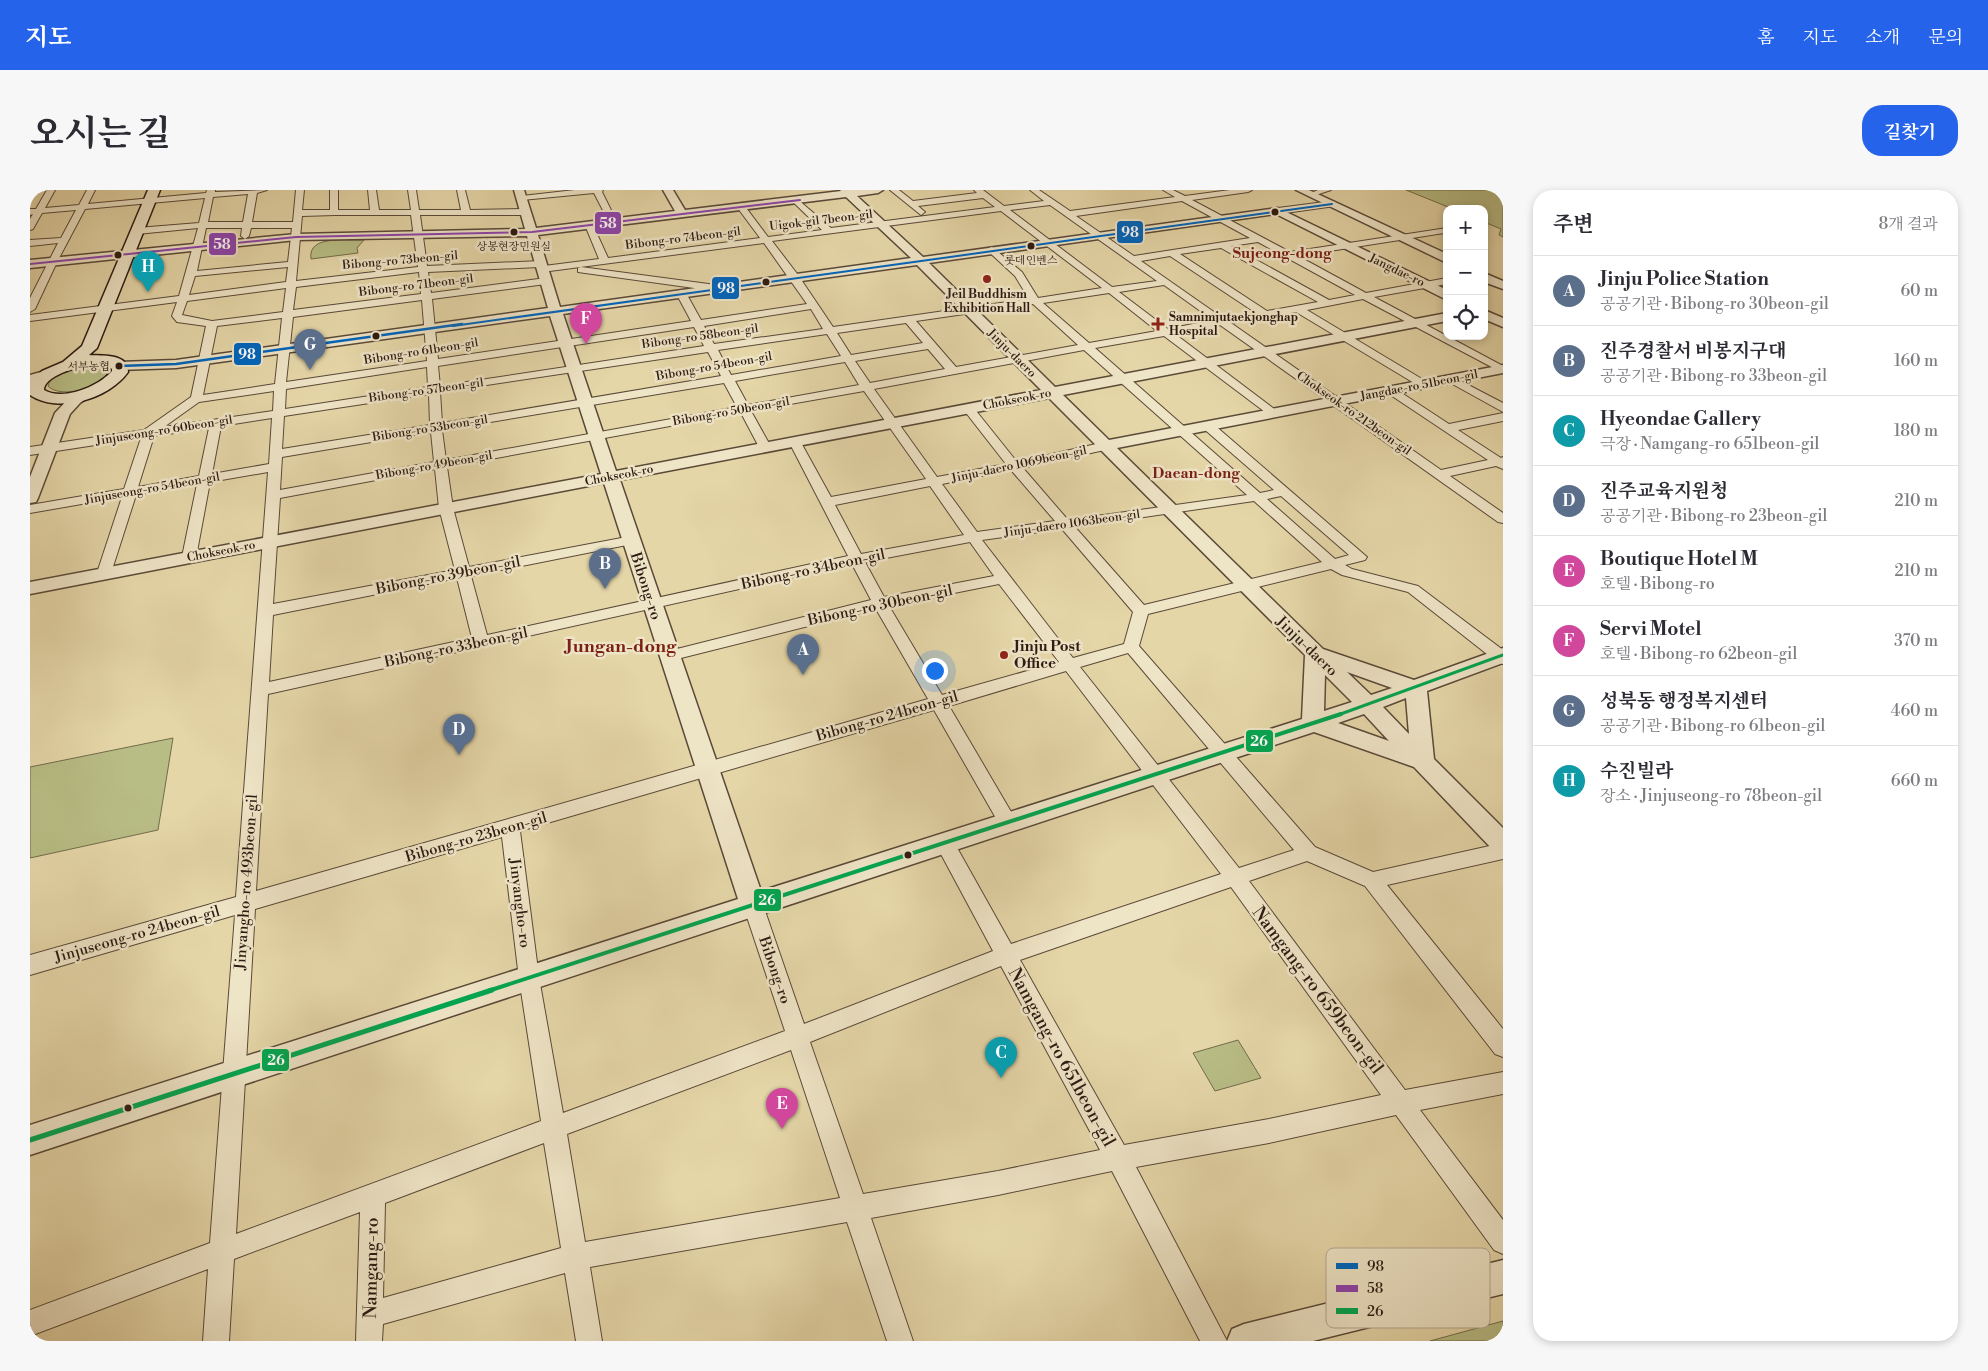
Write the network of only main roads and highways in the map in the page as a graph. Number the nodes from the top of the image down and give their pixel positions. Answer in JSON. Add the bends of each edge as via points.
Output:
{"nodes":[{"id":1,"x":152,"y":195,"type":"edge"},
{"id":2,"x":92,"y":354,"type":"junction"},
{"id":3,"x":34,"y":382,"type":"edge"}],
"edges":[{"from":1,"to":2,"type":"main road","via":[[106,308]]},
{"from":2,"to":3,"type":"main road"},
{"from":2,"to":3,"type":"main road","via":[[112,361],[118,372],[100,389],[56,398],[40,395]]}]}
